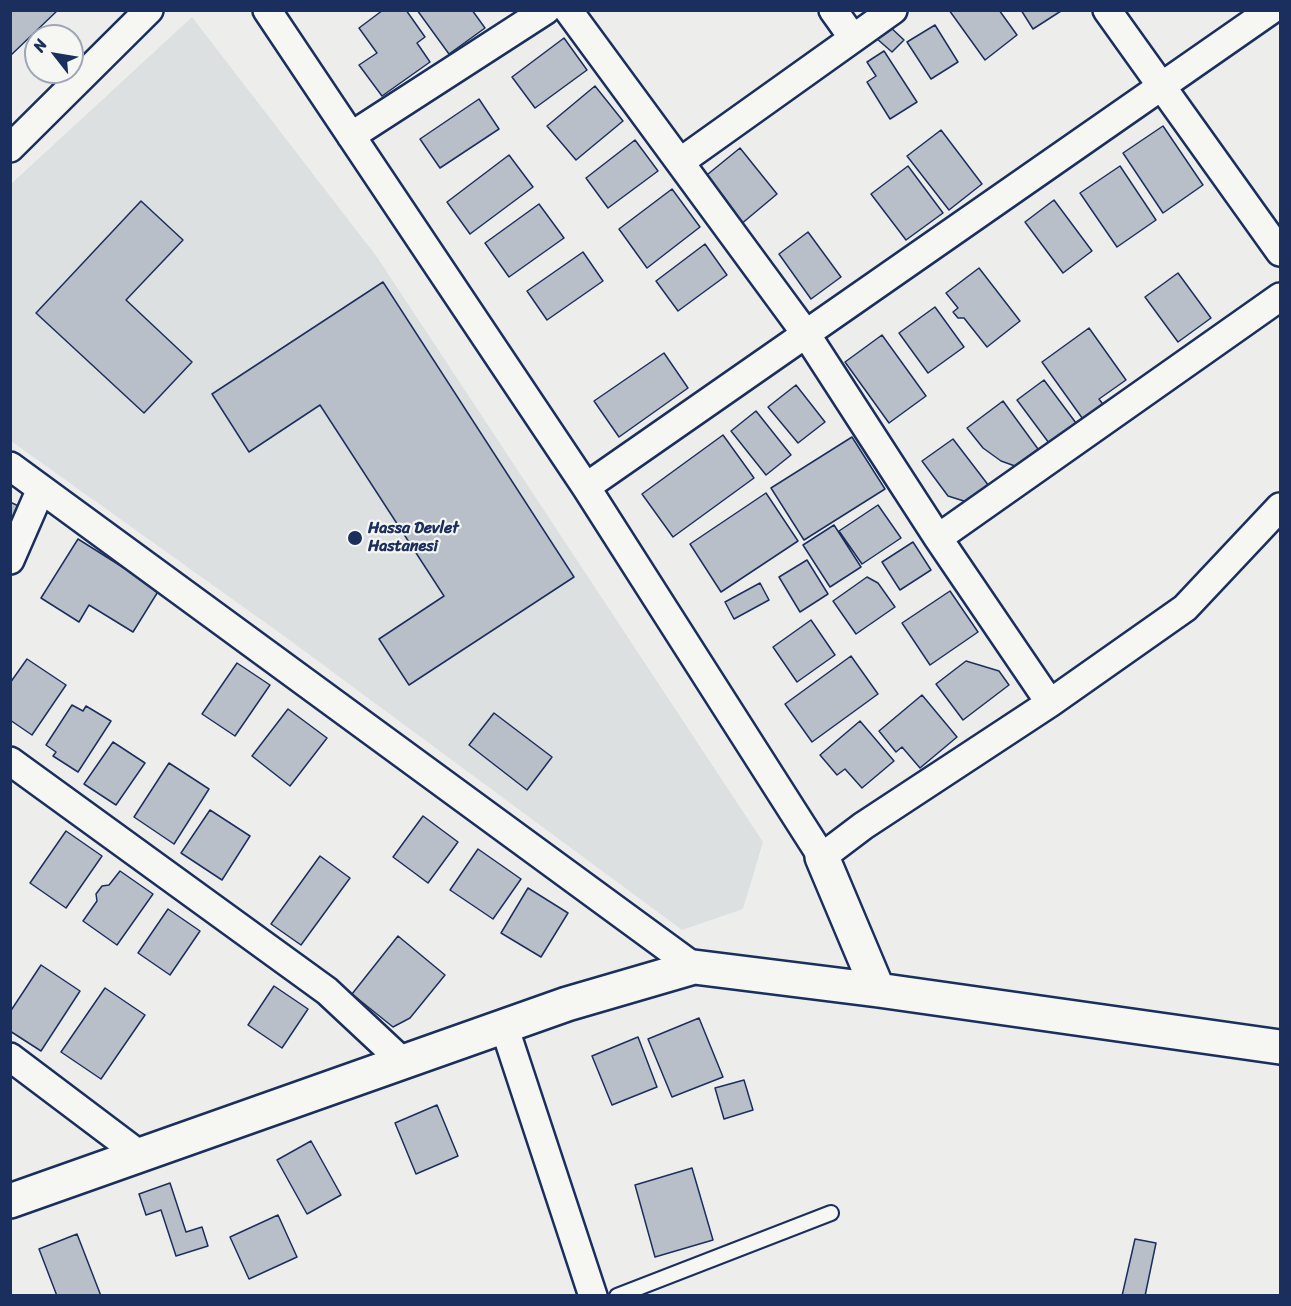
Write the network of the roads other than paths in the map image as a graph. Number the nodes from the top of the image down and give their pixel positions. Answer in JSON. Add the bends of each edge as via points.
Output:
{"nodes":[{"id":1,"x":149,"y":10,"type":"edge"},
{"id":2,"x":267,"y":10,"type":"edge"},
{"id":3,"x":546,"y":10,"type":"edge"},
{"id":4,"x":568,"y":10,"type":"edge"},
{"id":5,"x":833,"y":10,"type":"edge"},
{"id":6,"x":893,"y":10,"type":"edge"},
{"id":7,"x":1107,"y":10,"type":"edge"},
{"id":8,"x":1271,"y":10,"type":"edge"},
{"id":9,"x":854,"y":38,"type":"junction"},
{"id":10,"x":1162,"y":86,"type":"junction"},
{"id":11,"x":351,"y":136,"type":"junction"},
{"id":12,"x":10,"y":148,"type":"edge"},
{"id":13,"x":680,"y":162,"type":"junction"},
{"id":14,"x":1281,"y":252,"type":"edge"},
{"id":15,"x":1281,"y":297,"type":"edge"},
{"id":16,"x":806,"y":334,"type":"junction"},
{"id":17,"x":10,"y":466,"type":"edge"},
{"id":18,"x":586,"y":487,"type":"junction"},
{"id":19,"x":41,"y":489,"type":"junction"},
{"id":20,"x":1281,"y":507,"type":"edge"},
{"id":21,"x":938,"y":538,"type":"junction"},
{"id":22,"x":10,"y":560,"type":"edge"},
{"id":23,"x":1050,"y":703,"type":"junction"},
{"id":24,"x":10,"y":761,"type":"edge"},
{"id":25,"x":822,"y":857,"type":"junction"},
{"id":26,"x":694,"y":967,"type":"junction"},
{"id":27,"x":878,"y":990,"type":"junction"},
{"id":28,"x":504,"y":1026,"type":"junction"},
{"id":29,"x":1281,"y":1047,"type":"edge"},
{"id":30,"x":10,"y":1057,"type":"edge"},
{"id":31,"x":403,"y":1062,"type":"junction"},
{"id":32,"x":140,"y":1155,"type":"junction"},
{"id":33,"x":10,"y":1201,"type":"edge"},
{"id":34,"x":831,"y":1213,"type":"dead end"},
{"id":35,"x":593,"y":1296,"type":"edge"},
{"id":36,"x":617,"y":1296,"type":"edge"}],
"edges":[{"from":1,"to":12,"type":"street"},
{"from":2,"to":11,"type":"street"},
{"from":3,"to":11,"type":"street"},
{"from":4,"to":13,"type":"street"},
{"from":5,"to":9,"type":"street"},
{"from":6,"to":9,"type":"street"},
{"from":7,"to":10,"type":"street"},
{"from":8,"to":10,"type":"street"},
{"from":9,"to":13,"type":"street"},
{"from":10,"to":14,"type":"street"},
{"from":10,"to":16,"type":"street"},
{"from":11,"to":18,"type":"street"},
{"from":13,"to":16,"type":"street"},
{"from":15,"to":21,"type":"street"},
{"from":16,"to":18,"type":"street"},
{"from":16,"to":21,"type":"street"},
{"from":17,"to":19,"type":"street"},
{"from":18,"to":25,"type":"street"},
{"from":19,"to":22,"type":"street"},
{"from":19,"to":26,"type":"street"},
{"from":20,"to":23,"type":"street","via":[[1185,608]]},
{"from":21,"to":23,"type":"street"},
{"from":23,"to":25,"type":"street"},
{"from":24,"to":31,"type":"street","via":[[327,991]]},
{"from":25,"to":27,"type":"street"},
{"from":26,"to":27,"type":"street"},
{"from":26,"to":28,"type":"street"},
{"from":27,"to":29,"type":"street"},
{"from":28,"to":31,"type":"street"},
{"from":28,"to":35,"type":"street"},
{"from":30,"to":32,"type":"street"},
{"from":31,"to":32,"type":"street"},
{"from":32,"to":33,"type":"street"},
{"from":34,"to":36,"type":"lane"}]}
